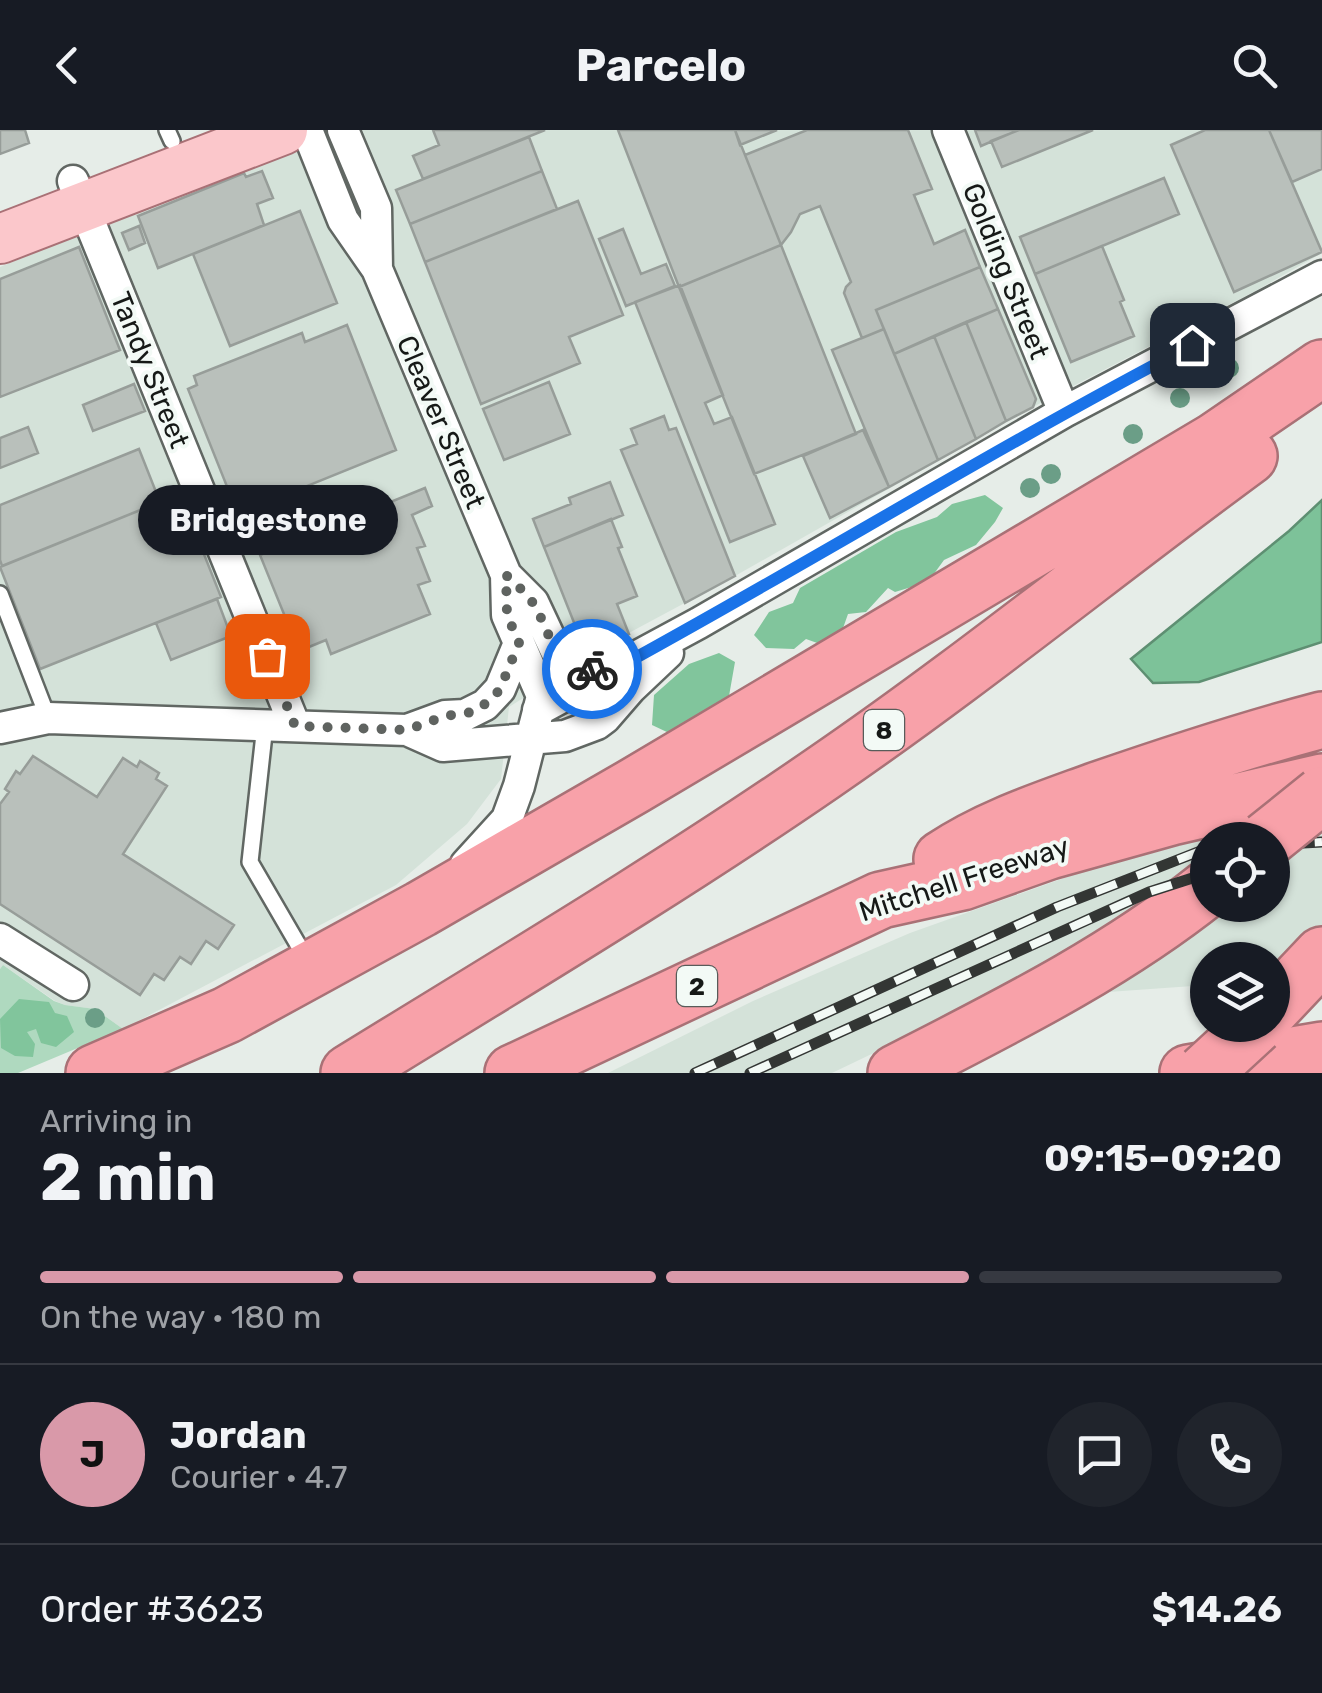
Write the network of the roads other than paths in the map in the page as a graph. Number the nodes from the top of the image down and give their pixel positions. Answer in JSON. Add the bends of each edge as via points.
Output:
{"nodes":[{"id":1,"x":284,"y":130,"type":"edge"},
{"id":2,"x":307,"y":130,"type":"edge"},
{"id":3,"x":342,"y":130,"type":"edge"},
{"id":4,"x":948,"y":130,"type":"edge"},
{"id":5,"x":180,"y":134,"type":"edge"},
{"id":6,"x":78,"y":193,"type":"junction"},
{"id":7,"x":0,"y":212,"type":"edge"},
{"id":8,"x":0,"y":239,"type":"edge"},
{"id":9,"x":377,"y":270,"type":"junction"},
{"id":10,"x":1322,"y":276,"type":"edge"},
{"id":11,"x":1322,"y":368,"type":"edge"},
{"id":12,"x":1322,"y":402,"type":"edge"},
{"id":13,"x":1064,"y":412,"type":"junction"},
{"id":14,"x":506,"y":575,"type":"junction"},
{"id":15,"x":0,"y":594,"type":"edge"},
{"id":16,"x":699,"y":624,"type":"junction"},
{"id":17,"x":519,"y":643,"type":"junction"},
{"id":18,"x":606,"y":674,"type":"junction"},
{"id":19,"x":48,"y":718,"type":"junction"},
{"id":20,"x":1322,"y":720,"type":"edge"},
{"id":21,"x":534,"y":725,"type":"junction"},
{"id":22,"x":280,"y":726,"type":"junction"},
{"id":23,"x":0,"y":728,"type":"edge"},
{"id":24,"x":407,"y":730,"type":"junction"},
{"id":25,"x":1322,"y":782,"type":"edge"},
{"id":26,"x":1322,"y":795,"type":"edge"},
{"id":27,"x":1288,"y":822,"type":"edge"},
{"id":28,"x":881,"y":900,"type":"junction"},
{"id":29,"x":1190,"y":902,"type":"edge"},
{"id":30,"x":421,"y":909,"type":"junction"},
{"id":31,"x":0,"y":939,"type":"edge"},
{"id":32,"x":1322,"y":955,"type":"edge"},
{"id":33,"x":312,"y":968,"type":"junction"},
{"id":34,"x":74,"y":985,"type":"dead end"},
{"id":35,"x":1290,"y":989,"type":"edge"},
{"id":36,"x":1238,"y":1042,"type":"edge"},
{"id":37,"x":1322,"y":1050,"type":"edge"},
{"id":38,"x":94,"y":1073,"type":"edge"},
{"id":39,"x":349,"y":1073,"type":"edge"},
{"id":40,"x":513,"y":1073,"type":"edge"},
{"id":41,"x":896,"y":1073,"type":"edge"},
{"id":42,"x":1188,"y":1073,"type":"edge"},
{"id":43,"x":1204,"y":1073,"type":"edge"}],
"edges":[{"from":1,"to":6,"type":"main road"},
{"from":2,"to":9,"type":"street","name":"Cleaver Street","via":[[343,220]]},
{"from":3,"to":9,"type":"street","name":"Cleaver Street","via":[[376,208]]},
{"from":4,"to":13,"type":"street","name":"Golding Street"},
{"from":5,"to":6,"type":"main road"},
{"from":6,"to":7,"type":"main road"},
{"from":6,"to":8,"type":"main road"},
{"from":6,"to":22,"type":"street","name":"Tandy Street"},
{"from":9,"to":14,"type":"street","name":"Cleaver Street"},
{"from":10,"to":13,"type":"street"},
{"from":11,"to":30,"type":"highway","via":[[1215,441]]},
{"from":12,"to":39,"type":"highway","number":"8","via":[[825,772]]},
{"from":13,"to":16,"type":"street"},
{"from":14,"to":17,"type":"street","name":"Cleaver Street","via":[[507,615]]},
{"from":14,"to":18,"type":"street","name":"Cleaver Street","via":[[533,602],[556,651]]},
{"from":15,"to":19,"type":"lane"},
{"from":16,"to":18,"type":"street"},
{"from":16,"to":21,"type":"street","via":[[596,724],[564,736]]},
{"from":17,"to":21,"type":"street","name":"Cleaver Street","via":[[542,696]]},
{"from":17,"to":24,"type":"street","via":[[500,689],[486,704]]},
{"from":18,"to":21,"type":"street"},
{"from":19,"to":22,"type":"street"},
{"from":19,"to":23,"type":"street"},
{"from":20,"to":28,"type":"highway","via":[[1048,808],[968,841]]},
{"from":21,"to":24,"type":"street","via":[[443,746]]},
{"from":21,"to":30,"type":"street","name":"Cleaver Street","via":[[506,819]]},
{"from":22,"to":24,"type":"street"},
{"from":22,"to":33,"type":"lane","via":[[250,862]]},
{"from":25,"to":28,"type":"highway","name":"Mitchell Freeway","number":"2"},
{"from":26,"to":27,"type":"highway","bridge":true},
{"from":28,"to":40,"type":"highway","name":"Mitchell Freeway","number":"2"},
{"from":29,"to":41,"type":"highway","via":[[1043,997]]},
{"from":30,"to":33,"type":"highway"},
{"from":31,"to":34,"type":"street"},
{"from":32,"to":35,"type":"highway"},
{"from":33,"to":38,"type":"highway"},
{"from":36,"to":43,"type":"highway","bridge":true},
{"from":37,"to":42,"type":"highway"}]}
